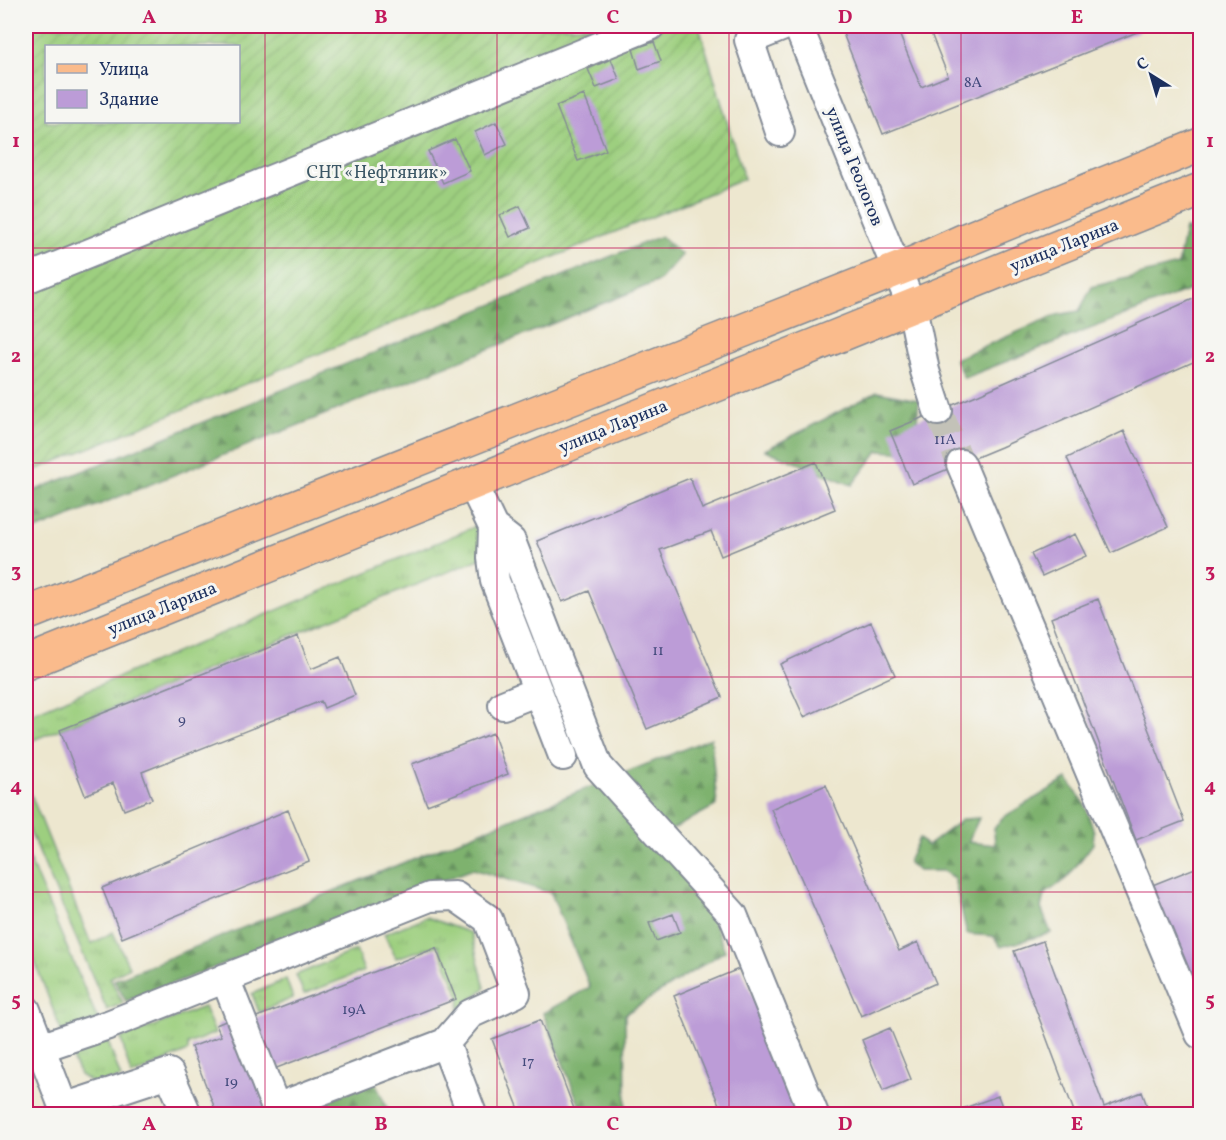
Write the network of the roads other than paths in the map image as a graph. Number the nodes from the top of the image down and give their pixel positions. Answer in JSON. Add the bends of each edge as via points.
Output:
{"nodes":[{"id":1,"x":651,"y":26,"type":"edge"},
{"id":2,"x":784,"y":26,"type":"edge"},
{"id":3,"x":798,"y":26,"type":"edge"},
{"id":4,"x":780,"y":132,"type":"dead end"},
{"id":5,"x":1200,"y":145,"type":"edge"},
{"id":6,"x":1200,"y":190,"type":"edge"},
{"id":7,"x":897,"y":269,"type":"junction"},
{"id":8,"x":26,"y":279,"type":"edge"},
{"id":9,"x":912,"y":307,"type":"junction"},
{"id":10,"x":939,"y":411,"type":"tunnel mouth"},
{"id":11,"x":961,"y":464,"type":"tunnel mouth"},
{"id":12,"x":471,"y":483,"type":"junction"},
{"id":13,"x":493,"y":527,"type":"junction"},
{"id":14,"x":26,"y":614,"type":"edge"},
{"id":15,"x":26,"y":663,"type":"edge"},
{"id":16,"x":537,"y":691,"type":"junction"},
{"id":17,"x":503,"y":705,"type":"dead end"},
{"id":18,"x":563,"y":756,"type":"dead end"},
{"id":19,"x":225,"y":978,"type":"junction"},
{"id":20,"x":26,"y":1010,"type":"edge"},
{"id":21,"x":1200,"y":1034,"type":"edge"},
{"id":22,"x":445,"y":1043,"type":"junction"},
{"id":23,"x":40,"y":1048,"type":"junction"},
{"id":24,"x":65,"y":1111,"type":"edge"},
{"id":25,"x":187,"y":1114,"type":"edge"},
{"id":26,"x":472,"y":1114,"type":"edge"},
{"id":27,"x":814,"y":1114,"type":"edge"}],
"edges":[{"from":1,"to":8,"type":"street"},
{"from":2,"to":4,"type":"street","via":[[749,40]]},
{"from":3,"to":7,"type":"street","name":"улица Геологов"},
{"from":5,"to":7,"type":"main road"},
{"from":6,"to":9,"type":"main road","name":"улица Ларина"},
{"from":7,"to":9,"type":"street","name":"улица Геологов"},
{"from":7,"to":14,"type":"main road"},
{"from":9,"to":10,"type":"street","name":"улица Геологов","via":[[925,371]]},
{"from":9,"to":12,"type":"main road","name":"улица Ларина"},
{"from":11,"to":21,"type":"street"},
{"from":12,"to":13,"type":"street"},
{"from":12,"to":15,"type":"main road","name":"улица Ларина"},
{"from":13,"to":16,"type":"street","via":[[495,581]]},
{"from":13,"to":27,"type":"street","via":[[511,541],[598,766],[733,915]]},
{"from":16,"to":17,"type":"street"},
{"from":16,"to":18,"type":"street"},
{"from":19,"to":22,"type":"street","via":[[276,1108]]},
{"from":19,"to":22,"type":"street","via":[[430,897],[455,896],[488,919],[516,993],[470,1014]]},
{"from":19,"to":23,"type":"street"},
{"from":20,"to":23,"type":"street"},
{"from":22,"to":26,"type":"street"},
{"from":23,"to":24,"type":"street"},
{"from":24,"to":25,"type":"street","via":[[169,1073]]}]}
